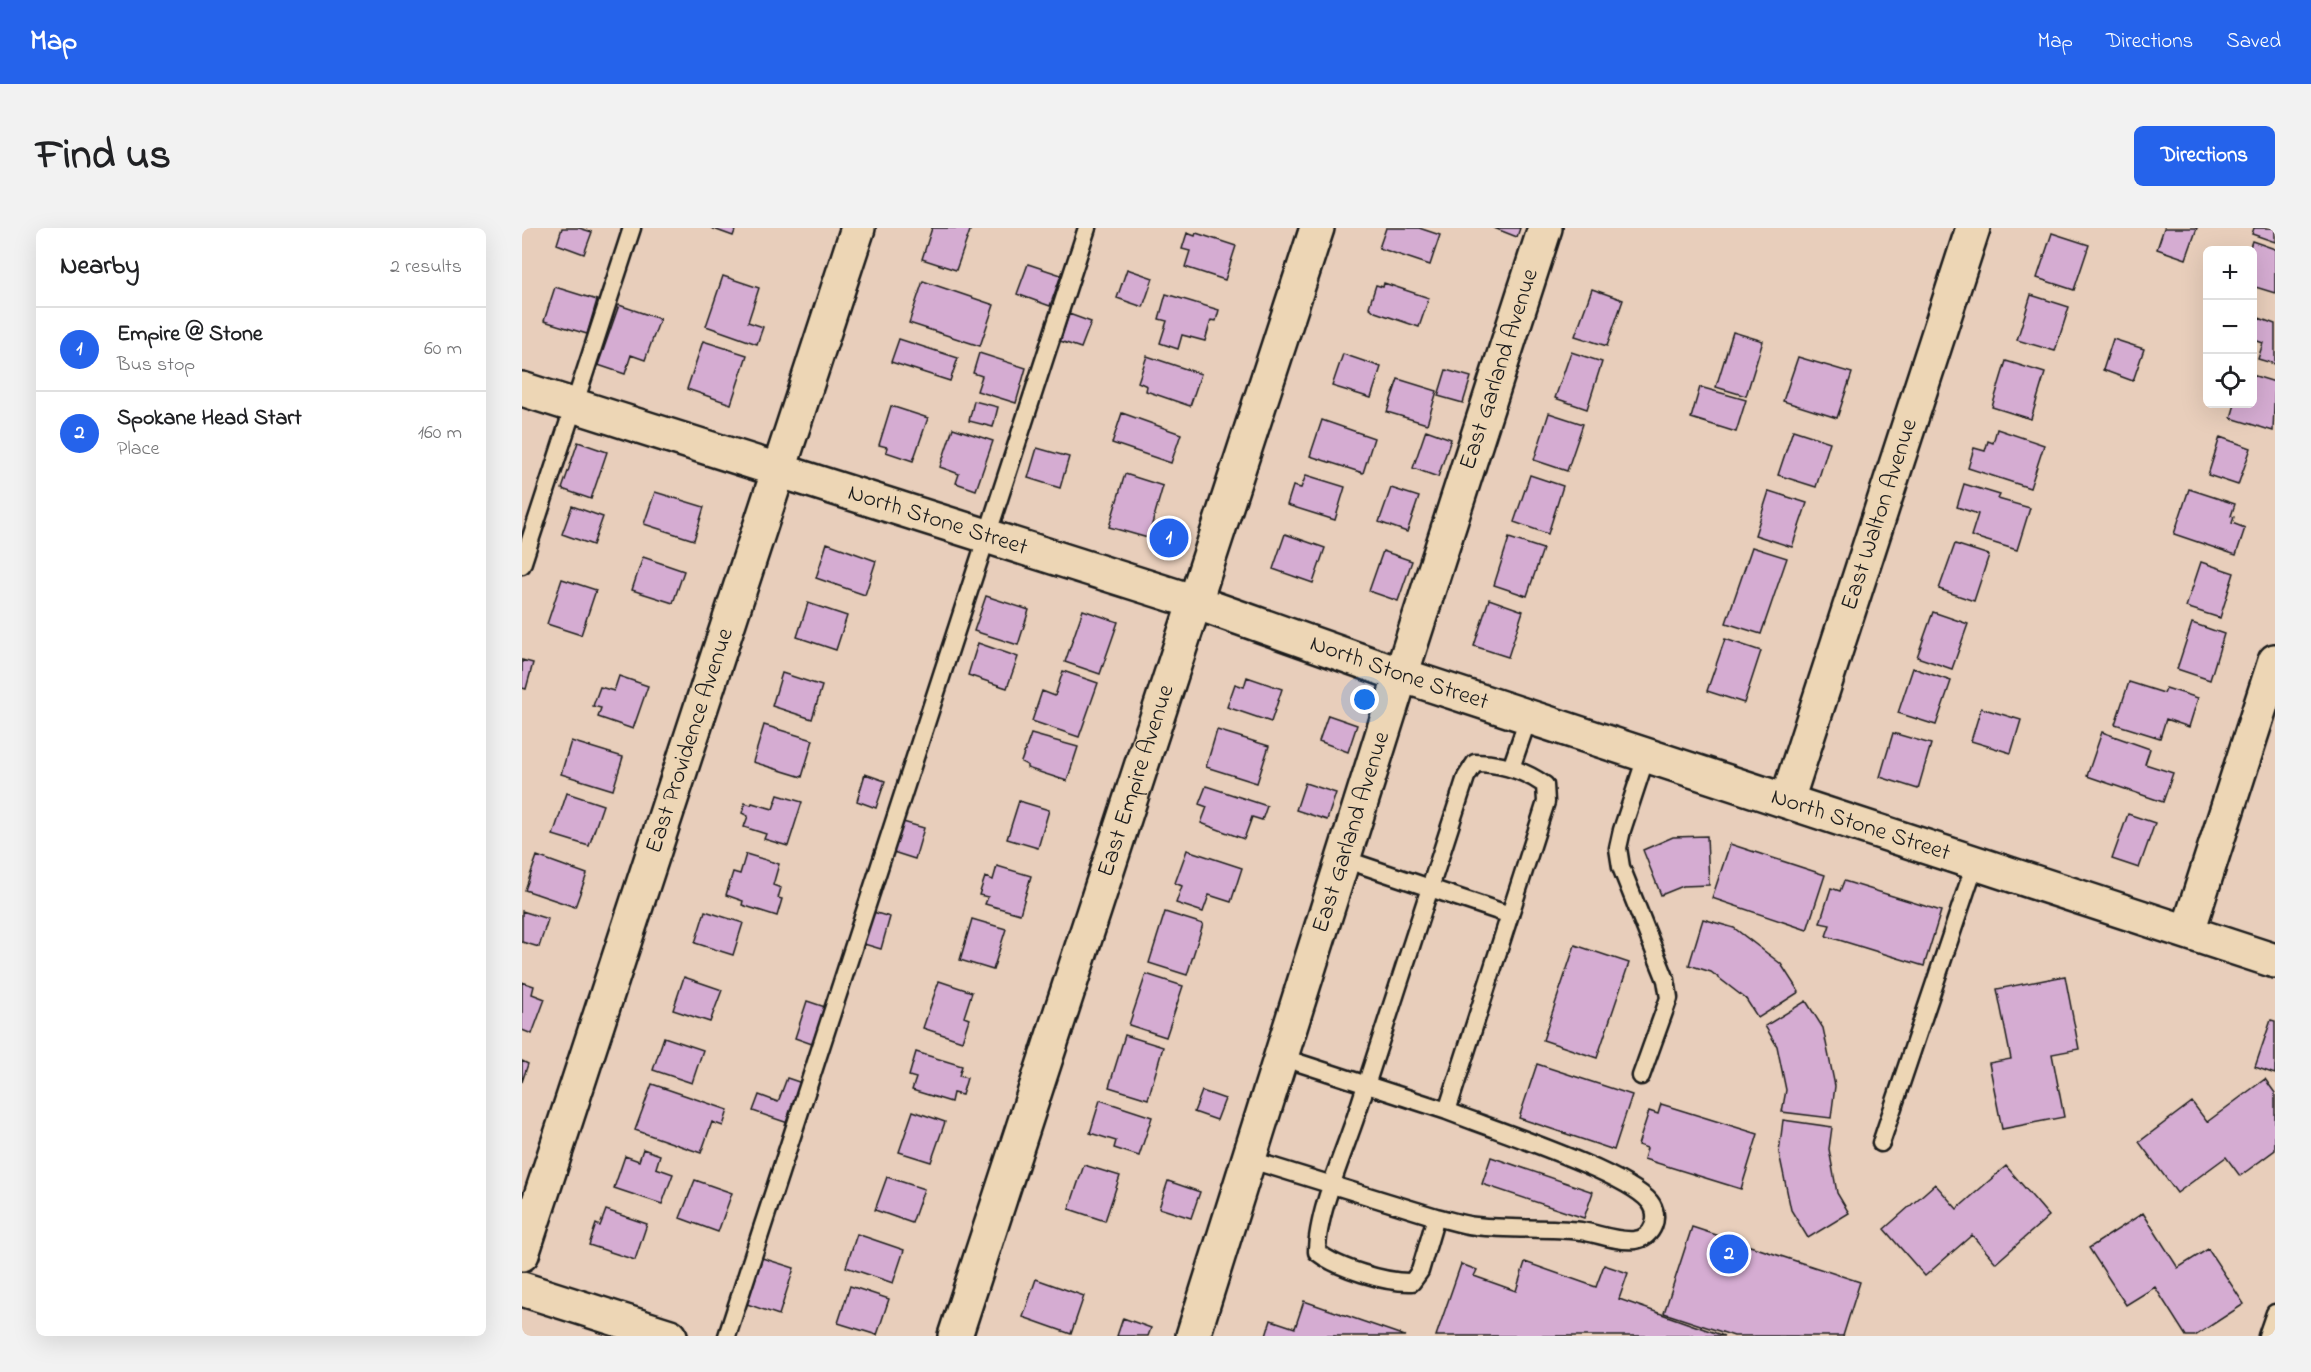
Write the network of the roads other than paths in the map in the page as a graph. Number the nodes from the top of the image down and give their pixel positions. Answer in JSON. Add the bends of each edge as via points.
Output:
{"nodes":[{"id":1,"x":632,"y":228,"type":"edge"},
{"id":2,"x":858,"y":228,"type":"edge"},
{"id":3,"x":1087,"y":228,"type":"edge"},
{"id":4,"x":1317,"y":228,"type":"edge"},
{"id":5,"x":1545,"y":228,"type":"edge"},
{"id":6,"x":1973,"y":228,"type":"edge"},
{"id":7,"x":522,"y":389,"type":"edge"},
{"id":8,"x":573,"y":407,"type":"junction"},
{"id":9,"x":777,"y":471,"type":"junction"},
{"id":10,"x":986,"y":535,"type":"junction"},
{"id":11,"x":522,"y":565,"type":"edge"},
{"id":12,"x":1195,"y":602,"type":"junction"},
{"id":13,"x":2275,"y":661,"type":"edge"},
{"id":14,"x":1401,"y":675,"type":"junction"},
{"id":15,"x":1529,"y":716,"type":"junction"},
{"id":16,"x":1647,"y":754,"type":"junction"},
{"id":17,"x":1511,"y":768,"type":"junction"},
{"id":18,"x":1787,"y":800,"type":"junction"},
{"id":19,"x":1344,"y":858,"type":"junction"},
{"id":20,"x":1976,"y":861,"type":"junction"},
{"id":21,"x":1430,"y":889,"type":"junction"},
{"id":22,"x":1510,"y":915,"type":"junction"},
{"id":23,"x":2188,"y":931,"type":"junction"},
{"id":24,"x":2275,"y":961,"type":"edge"},
{"id":25,"x":1281,"y":1057,"type":"junction"},
{"id":26,"x":1641,"y":1076,"type":"dead end"},
{"id":27,"x":1366,"y":1084,"type":"junction"},
{"id":28,"x":1447,"y":1111,"type":"junction"},
{"id":29,"x":1881,"y":1143,"type":"dead end"},
{"id":30,"x":1248,"y":1159,"type":"junction"},
{"id":31,"x":1334,"y":1185,"type":"junction"},
{"id":32,"x":1436,"y":1217,"type":"junction"},
{"id":33,"x":522,"y":1254,"type":"edge"},
{"id":34,"x":522,"y":1289,"type":"edge"},
{"id":35,"x":2275,"y":1313,"type":"edge"},
{"id":36,"x":668,"y":1336,"type":"edge"},
{"id":37,"x":727,"y":1336,"type":"edge"},
{"id":38,"x":955,"y":1336,"type":"edge"},
{"id":39,"x":1193,"y":1336,"type":"edge"},
{"id":40,"x":2267,"y":1336,"type":"edge"}],
"edges":[{"from":1,"to":8,"type":"lane"},
{"from":2,"to":9,"type":"street","name":"East Providence Avenue"},
{"from":3,"to":10,"type":"lane"},
{"from":4,"to":12,"type":"street","name":"East Empire Avenue"},
{"from":5,"to":14,"type":"street","name":"East Garland Avenue"},
{"from":6,"to":18,"type":"street","name":"East Walton Avenue"},
{"from":7,"to":8,"type":"street","name":"North Stone Street"},
{"from":8,"to":9,"type":"street","name":"North Stone Street"},
{"from":8,"to":11,"type":"lane"},
{"from":9,"to":10,"type":"street","name":"North Stone Street"},
{"from":9,"to":33,"type":"street","name":"East Providence Avenue"},
{"from":10,"to":12,"type":"street","name":"North Stone Street"},
{"from":10,"to":37,"type":"lane"},
{"from":12,"to":14,"type":"street","name":"North Stone Street"},
{"from":12,"to":38,"type":"street","name":"East Empire Avenue"},
{"from":13,"to":23,"type":"street"},
{"from":14,"to":15,"type":"street","name":"North Stone Street"},
{"from":14,"to":19,"type":"street","name":"East Garland Avenue"},
{"from":15,"to":16,"type":"street","name":"North Stone Street"},
{"from":15,"to":17,"type":"lane"},
{"from":16,"to":18,"type":"street","name":"North Stone Street"},
{"from":16,"to":26,"type":"lane","via":[[1618,848],[1621,867],[1666,981],[1669,998]]},
{"from":17,"to":21,"type":"lane","via":[[1475,763],[1466,777]]},
{"from":17,"to":22,"type":"lane","via":[[1545,785],[1546,802]]},
{"from":18,"to":20,"type":"street","name":"North Stone Street"},
{"from":19,"to":21,"type":"lane"},
{"from":19,"to":25,"type":"street","name":"East Garland Avenue"},
{"from":20,"to":23,"type":"street","name":"North Stone Street"},
{"from":20,"to":29,"type":"lane"},
{"from":21,"to":22,"type":"lane"},
{"from":21,"to":27,"type":"lane"},
{"from":22,"to":28,"type":"lane"},
{"from":23,"to":24,"type":"street","name":"North Stone Street"},
{"from":25,"to":27,"type":"lane"},
{"from":25,"to":30,"type":"street","name":"East Garland Avenue"},
{"from":27,"to":28,"type":"lane"},
{"from":27,"to":31,"type":"lane"},
{"from":28,"to":32,"type":"lane","via":[[1600,1171],[1651,1203],[1654,1224],[1643,1237],[1624,1240],[1581,1231],[1474,1226]]},
{"from":30,"to":31,"type":"lane"},
{"from":30,"to":39,"type":"street","name":"East Garland Avenue"},
{"from":31,"to":32,"type":"lane"},
{"from":31,"to":32,"type":"lane","via":[[1317,1235],[1317,1252],[1328,1261],[1398,1283],[1412,1282],[1420,1270]]},
{"from":34,"to":36,"type":"street"},
{"from":35,"to":40,"type":"lane"}]}
